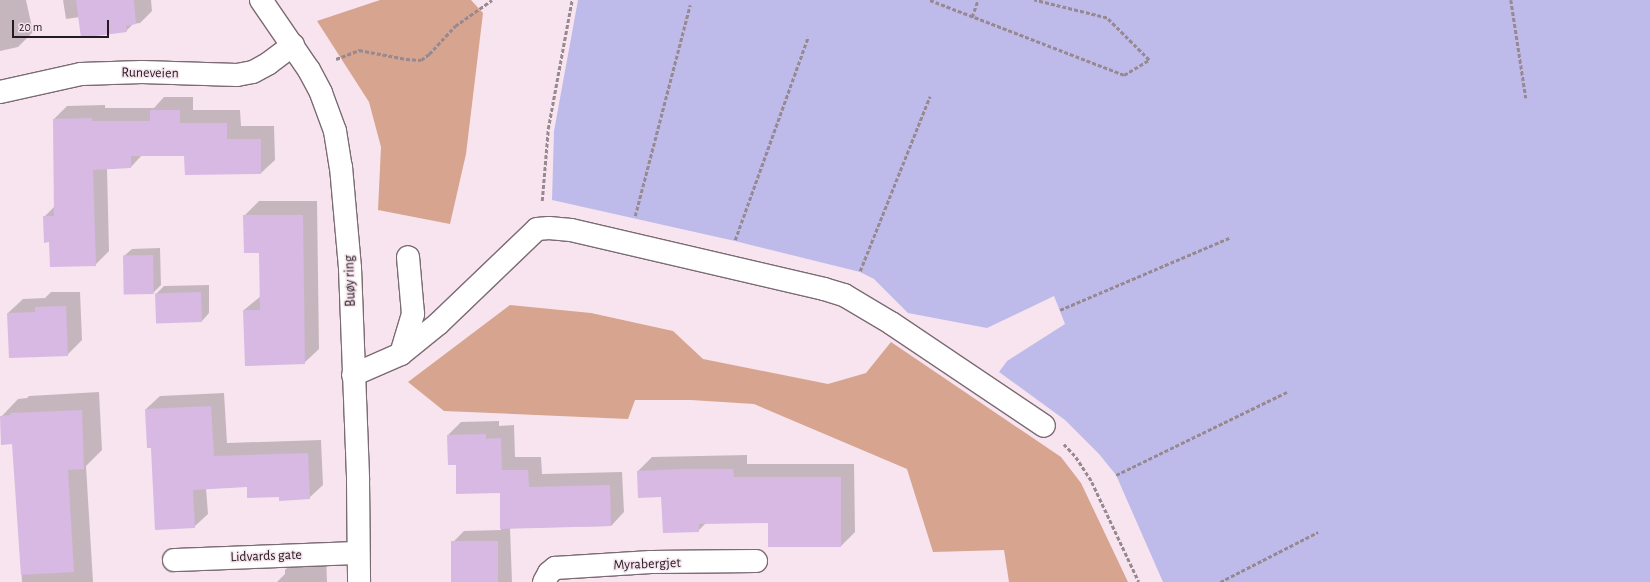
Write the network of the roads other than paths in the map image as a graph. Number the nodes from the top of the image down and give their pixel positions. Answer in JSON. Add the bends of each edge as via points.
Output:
{"nodes":[{"id":1,"x":261,"y":0,"type":"edge"},
{"id":2,"x":293,"y":45,"type":"junction"},
{"id":3,"x":0,"y":92,"type":"edge"},
{"id":4,"x":408,"y":257,"type":"dead end"},
{"id":5,"x":401,"y":354,"type":"junction"},
{"id":6,"x":353,"y":375,"type":"junction"},
{"id":7,"x":1044,"y":426,"type":"road end"},
{"id":8,"x":358,"y":553,"type":"junction"},
{"id":9,"x":174,"y":560,"type":"dead end"},
{"id":10,"x":756,"y":561,"type":"dead end"},
{"id":11,"x":359,"y":582,"type":"edge"},
{"id":12,"x":544,"y":582,"type":"edge"}],
"edges":[{"from":1,"to":2,"type":"street","name":"Buøy ring"},
{"from":2,"to":3,"type":"street","name":"Runeveien","via":[[253,72],[237,75],[142,72],[81,74]]},
{"from":2,"to":6,"type":"street","name":"Buøy ring","via":[[321,93],[335,131],[345,196]]},
{"from":4,"to":5,"type":"street","via":[[413,314]]},
{"from":5,"to":6,"type":"street"},
{"from":5,"to":7,"type":"street","via":[[438,324],[537,229],[571,230],[844,295],[891,323]]},
{"from":6,"to":8,"type":"street","name":"Buøy ring","via":[[358,480]]},
{"from":8,"to":9,"type":"street","name":"Lidvards gate"},
{"from":8,"to":11,"type":"street","name":"Buøy ring"},
{"from":10,"to":12,"type":"street","name":"Myrabergjet","via":[[651,562],[555,568]]}]}
